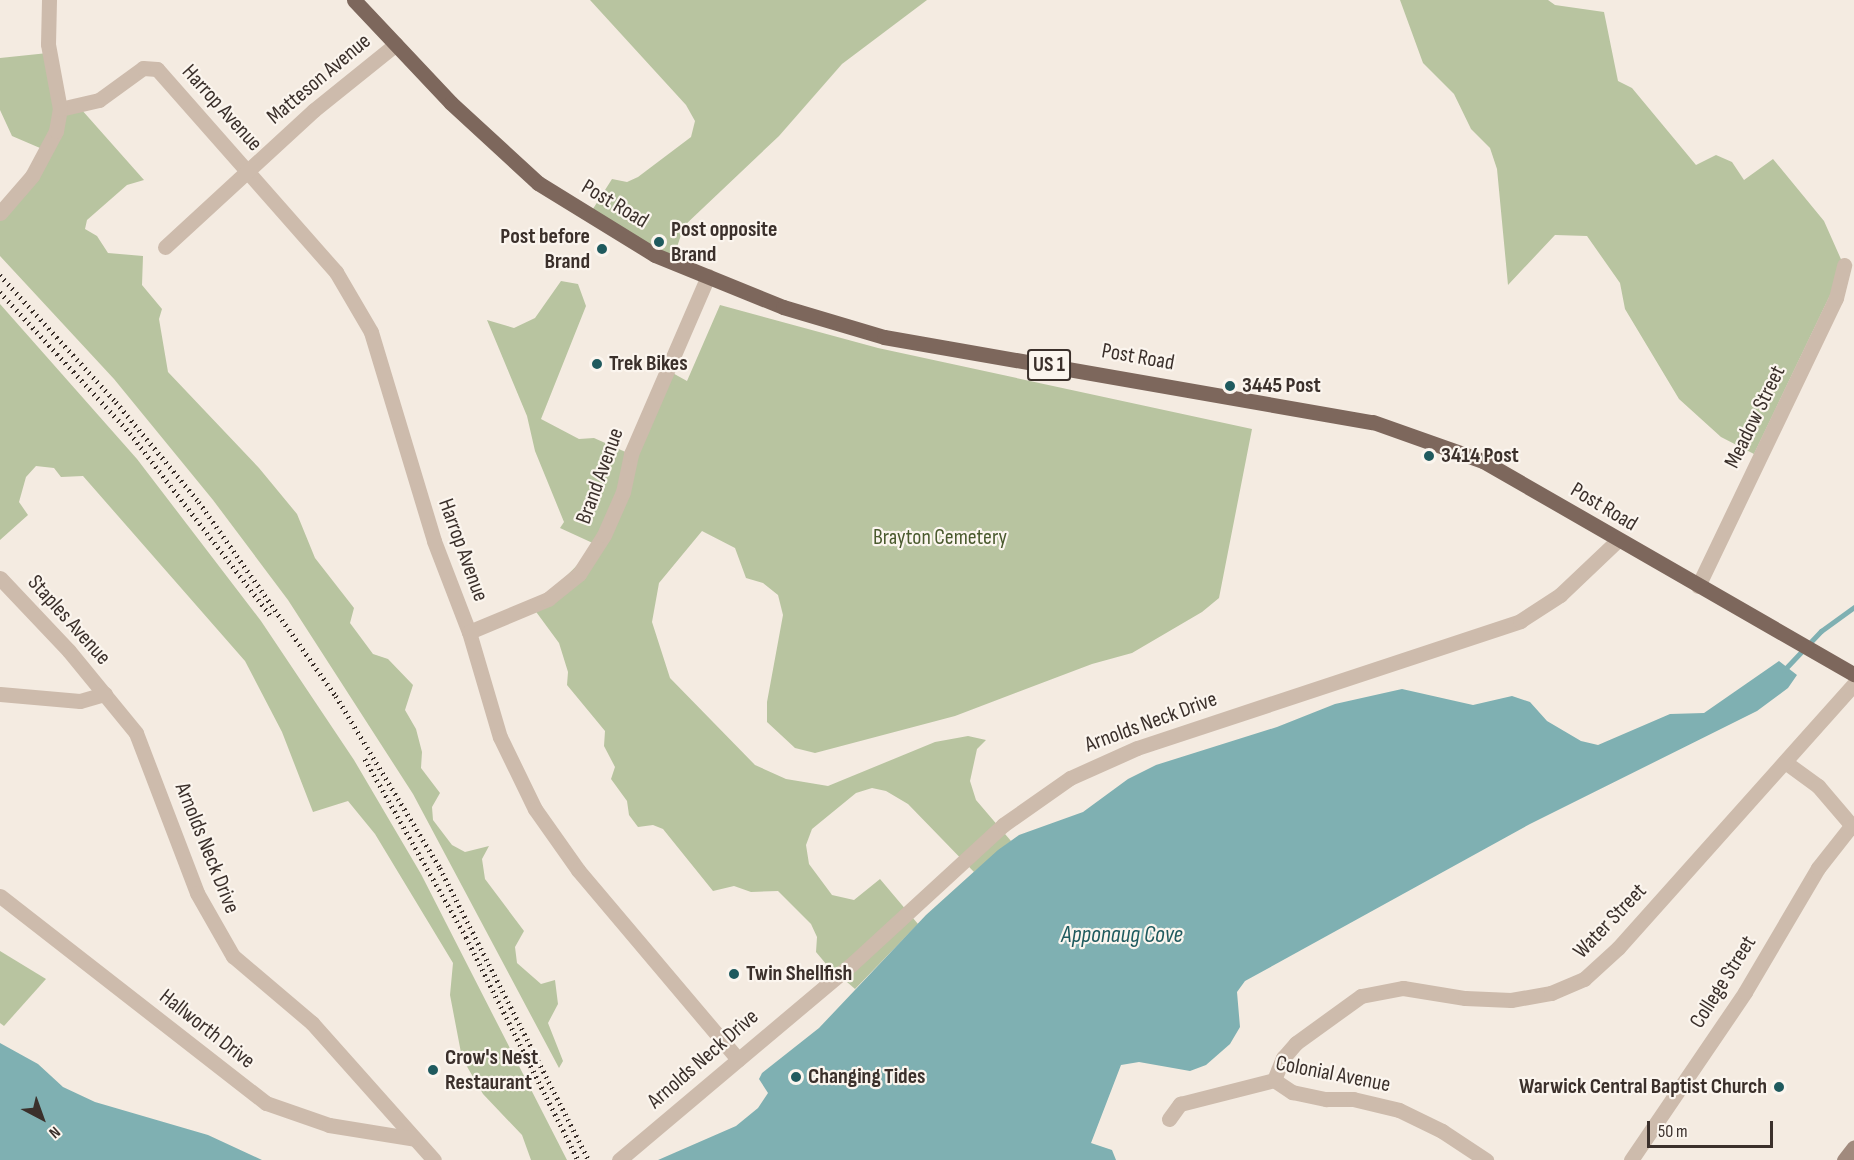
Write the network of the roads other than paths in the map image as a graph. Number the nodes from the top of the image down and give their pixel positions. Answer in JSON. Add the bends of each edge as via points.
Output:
{"nodes":[{"id":1,"x":49,"y":0,"type":"edge"},
{"id":2,"x":354,"y":0,"type":"edge"},
{"id":3,"x":396,"y":44,"type":"junction"},
{"id":4,"x":60,"y":108,"type":"junction"},
{"id":5,"x":247,"y":169,"type":"junction"},
{"id":6,"x":0,"y":213,"type":"edge"},
{"id":7,"x":165,"y":247,"type":"dead end"},
{"id":8,"x":1844,"y":265,"type":"dead end"},
{"id":9,"x":708,"y":276,"type":"junction"},
{"id":10,"x":1617,"y":541,"type":"junction"},
{"id":11,"x":0,"y":578,"type":"edge"},
{"id":12,"x":1698,"y":586,"type":"junction"},
{"id":13,"x":469,"y":632,"type":"junction"},
{"id":14,"x":1854,"y":674,"type":"edge"},
{"id":15,"x":1854,"y":684,"type":"edge"},
{"id":16,"x":0,"y":694,"type":"edge"},
{"id":17,"x":105,"y":694,"type":"junction"},
{"id":18,"x":1785,"y":762,"type":"junction"},
{"id":19,"x":1853,"y":827,"type":"edge"},
{"id":20,"x":0,"y":896,"type":"edge"},
{"id":21,"x":738,"y":1059,"type":"junction"},
{"id":22,"x":1274,"y":1080,"type":"junction"},
{"id":23,"x":1170,"y":1119,"type":"dead end"},
{"id":24,"x":415,"y":1138,"type":"junction"},
{"id":25,"x":1854,"y":1147,"type":"edge"},
{"id":26,"x":434,"y":1160,"type":"edge"},
{"id":27,"x":619,"y":1160,"type":"edge"},
{"id":28,"x":1486,"y":1160,"type":"edge"},
{"id":29,"x":1631,"y":1160,"type":"edge"},
{"id":30,"x":1844,"y":1160,"type":"edge"}],
"edges":[{"from":1,"to":4,"type":"street","via":[[48,44]]},
{"from":2,"to":3,"type":"main road","name":"Post Road","number":"US 1"},
{"from":3,"to":5,"type":"street","name":"Matteson Avenue"},
{"from":3,"to":9,"type":"main road","name":"Post Road","number":"US 1","via":[[451,103],[538,183],[656,255]]},
{"from":4,"to":5,"type":"street","name":"Harrop Avenue","via":[[99,100],[143,68],[157,69]]},
{"from":4,"to":6,"type":"street","via":[[51,146]]},
{"from":5,"to":7,"type":"street","name":"Matteson Avenue"},
{"from":5,"to":13,"type":"street","name":"Harrop Avenue","via":[[336,272],[371,332],[434,541]]},
{"from":8,"to":12,"type":"street","name":"Meadow Street","via":[[1836,298]]},
{"from":9,"to":10,"type":"main road","name":"Post Road","number":"US 1","via":[[783,307],[884,337],[1373,422],[1483,461]]},
{"from":9,"to":13,"type":"street","name":"Brand Avenue","via":[[631,454],[623,492],[604,535],[579,574],[548,599]]},
{"from":10,"to":12,"type":"main road","name":"Post Road","number":"US 1"},
{"from":10,"to":21,"type":"street","name":"Arnolds Neck Drive","via":[[1560,595],[1520,621],[1137,747],[1070,778],[1003,825],[853,963]]},
{"from":11,"to":17,"type":"street","name":"Staples Avenue"},
{"from":12,"to":14,"type":"main road","name":"Post Road","number":"US 1"},
{"from":13,"to":21,"type":"street","name":"Harrop Avenue","via":[[500,737],[535,809],[578,870]]},
{"from":15,"to":18,"type":"street","name":"Water Street"},
{"from":16,"to":17,"type":"street","via":[[80,701]]},
{"from":17,"to":24,"type":"street","name":"Arnolds Neck Drive","via":[[118,706],[142,744],[197,893],[228,949],[312,1023]]},
{"from":18,"to":19,"type":"street","via":[[1818,786]]},
{"from":18,"to":22,"type":"street","name":"Water Street","via":[[1618,948],[1584,979],[1551,993],[1511,1000],[1465,998],[1403,988],[1361,996],[1296,1043]]},
{"from":19,"to":29,"type":"street","name":"College Street","via":[[1818,868],[1745,992]]},
{"from":20,"to":24,"type":"street","name":"Hallworth Drive","via":[[266,1103],[329,1125]]},
{"from":21,"to":27,"type":"street","name":"Arnolds Neck Drive"},
{"from":22,"to":23,"type":"street","name":"Colonial Avenue","via":[[1180,1104]]},
{"from":22,"to":28,"type":"street","name":"Colonial Avenue","via":[[1292,1092],[1326,1099],[1353,1099],[1399,1110],[1442,1131]]},
{"from":24,"to":26,"type":"street","name":"Arnolds Neck Drive"},
{"from":25,"to":30,"type":"main road"}]}
